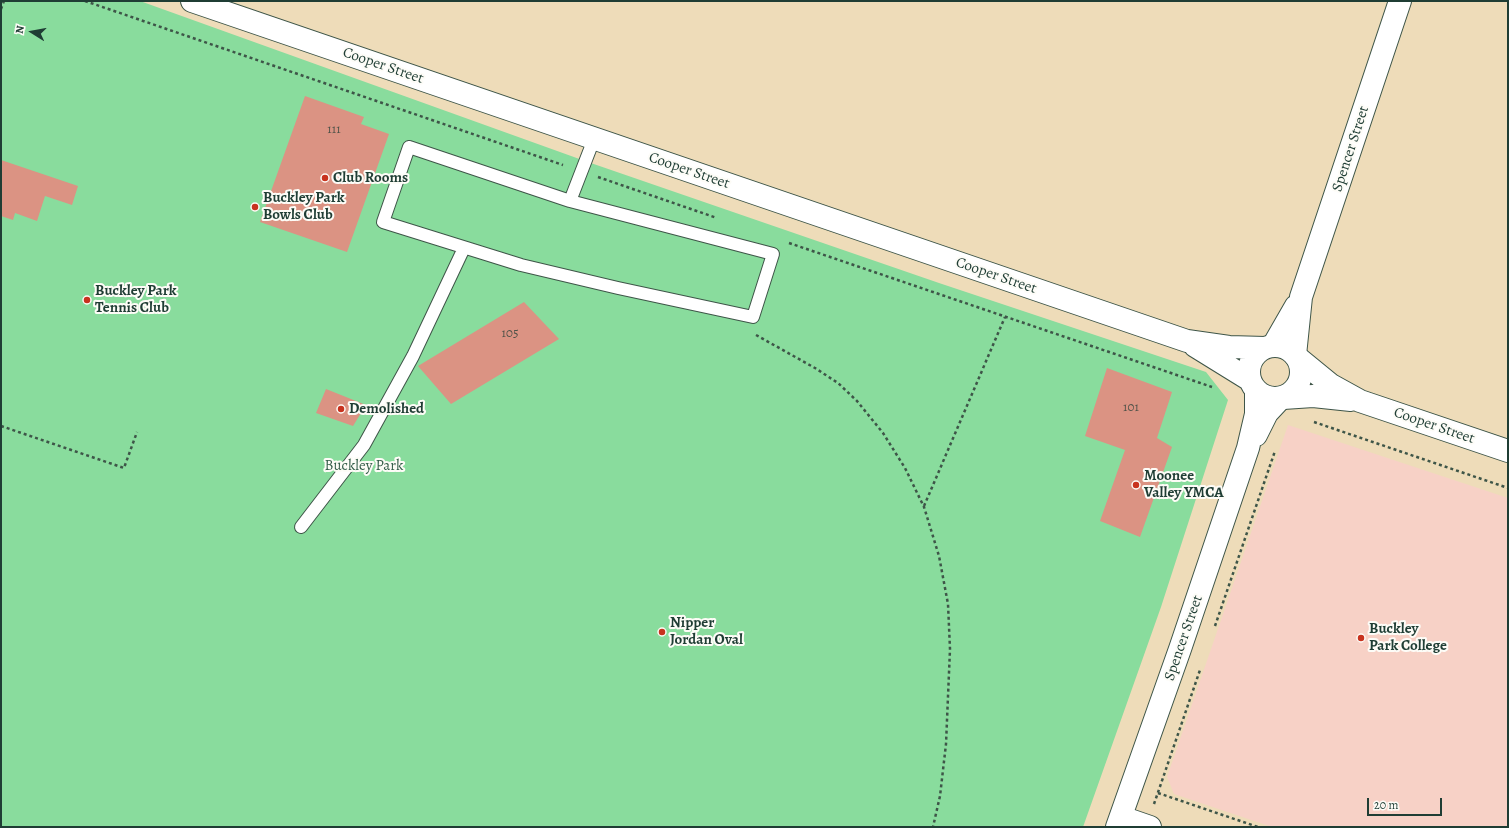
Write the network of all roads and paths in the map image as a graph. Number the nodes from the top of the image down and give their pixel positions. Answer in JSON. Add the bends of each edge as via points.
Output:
{"nodes":[{"id":1,"x":4,"y":1,"type":"edge"},
{"id":2,"x":85,"y":1,"type":"edge"},
{"id":3,"x":192,"y":1,"type":"edge"},
{"id":4,"x":1400,"y":1,"type":"edge"},
{"id":5,"x":1,"y":9,"type":"edge"},
{"id":6,"x":594,"y":139,"type":"junction"},
{"id":7,"x":582,"y":171,"type":"junction"},
{"id":8,"x":570,"y":201,"type":"junction"},
{"id":9,"x":718,"y":218,"type":"dead end"},
{"id":10,"x":786,"y":242,"type":"dead end"},
{"id":11,"x":464,"y":248,"type":"junction"},
{"id":12,"x":1301,"y":296,"type":"junction"},
{"id":13,"x":1005,"y":317,"type":"junction"},
{"id":14,"x":756,"y":335,"type":"dead end"},
{"id":15,"x":1187,"y":341,"type":"junction"},
{"id":16,"x":1269,"y":347,"type":"junction"},
{"id":17,"x":1297,"y":356,"type":"junction"},
{"id":18,"x":1253,"y":386,"type":"junction"},
{"id":19,"x":1215,"y":388,"type":"dead end"},
{"id":20,"x":1282,"y":398,"type":"junction"},
{"id":21,"x":1360,"y":401,"type":"junction"},
{"id":22,"x":1313,"y":422,"type":"dead end"},
{"id":23,"x":1,"y":426,"type":"edge"},
{"id":24,"x":137,"y":432,"type":"dead end"},
{"id":25,"x":1277,"y":446,"type":"dead end"},
{"id":26,"x":1248,"y":448,"type":"junction"},
{"id":27,"x":1508,"y":451,"type":"edge"},
{"id":28,"x":1508,"y":488,"type":"edge"},
{"id":29,"x":924,"y":507,"type":"junction"},
{"id":30,"x":300,"y":527,"type":"dead end"},
{"id":31,"x":1215,"y":627,"type":"dead end"},
{"id":32,"x":1202,"y":665,"type":"dead end"},
{"id":33,"x":1158,"y":793,"type":"junction"},
{"id":34,"x":1119,"y":822,"type":"edge"},
{"id":35,"x":1149,"y":826,"type":"edge"},
{"id":36,"x":933,"y":827,"type":"edge"},
{"id":37,"x":1258,"y":827,"type":"edge"}],
"edges":[{"from":1,"to":5,"type":"path"},
{"from":2,"to":7,"type":"path"},
{"from":3,"to":6,"type":"street","name":"Cooper Street"},
{"from":4,"to":12,"type":"street","name":"Spencer Street"},
{"from":6,"to":7,"type":"lane"},
{"from":6,"to":15,"type":"street","name":"Cooper Street"},
{"from":7,"to":8,"type":"lane"},
{"from":7,"to":9,"type":"path"},
{"from":8,"to":11,"type":"lane","via":[[409,147],[383,222]]},
{"from":8,"to":11,"type":"lane","via":[[773,254],[753,317],[522,266]]},
{"from":10,"to":13,"type":"path"},
{"from":11,"to":30,"type":"lane","via":[[413,356],[364,445]]},
{"from":12,"to":16,"type":"street","name":"Spencer Street"},
{"from":12,"to":17,"type":"street","name":"Spencer Street"},
{"from":13,"to":19,"type":"path"},
{"from":13,"to":29,"type":"path"},
{"from":14,"to":29,"type":"path","via":[[815,368],[857,401],[883,433],[905,468]]},
{"from":15,"to":16,"type":"street","name":"Cooper Street","via":[[1228,347]]},
{"from":15,"to":18,"type":"street","name":"Cooper Street"},
{"from":16,"to":17,"type":"street","via":[[1285,348]]},
{"from":16,"to":18,"type":"street","via":[[1258,352],[1250,365]]},
{"from":17,"to":20,"type":"street","via":[[1301,366],[1300,381],[1294,391]]},
{"from":17,"to":21,"type":"street","name":"Cooper Street","via":[[1331,384]]},
{"from":18,"to":20,"type":"street","via":[[1268,398]]},
{"from":18,"to":26,"type":"street","name":"Spencer Street","via":[[1256,414]]},
{"from":20,"to":21,"type":"street","name":"Cooper Street","via":[[1313,396]]},
{"from":20,"to":26,"type":"street","name":"Spencer Street","via":[[1267,413]]},
{"from":21,"to":27,"type":"street","name":"Cooper Street"},
{"from":22,"to":28,"type":"path"},
{"from":23,"to":24,"type":"path","via":[[124,468]]},
{"from":25,"to":31,"type":"path"},
{"from":26,"to":34,"type":"street","name":"Spencer Street"},
{"from":29,"to":36,"type":"path","via":[[939,556],[948,604],[950,642],[946,744],[940,796]]},
{"from":32,"to":33,"type":"path"},
{"from":33,"to":35,"type":"path"},
{"from":33,"to":37,"type":"path"},
{"from":34,"to":35,"type":"street"}]}
